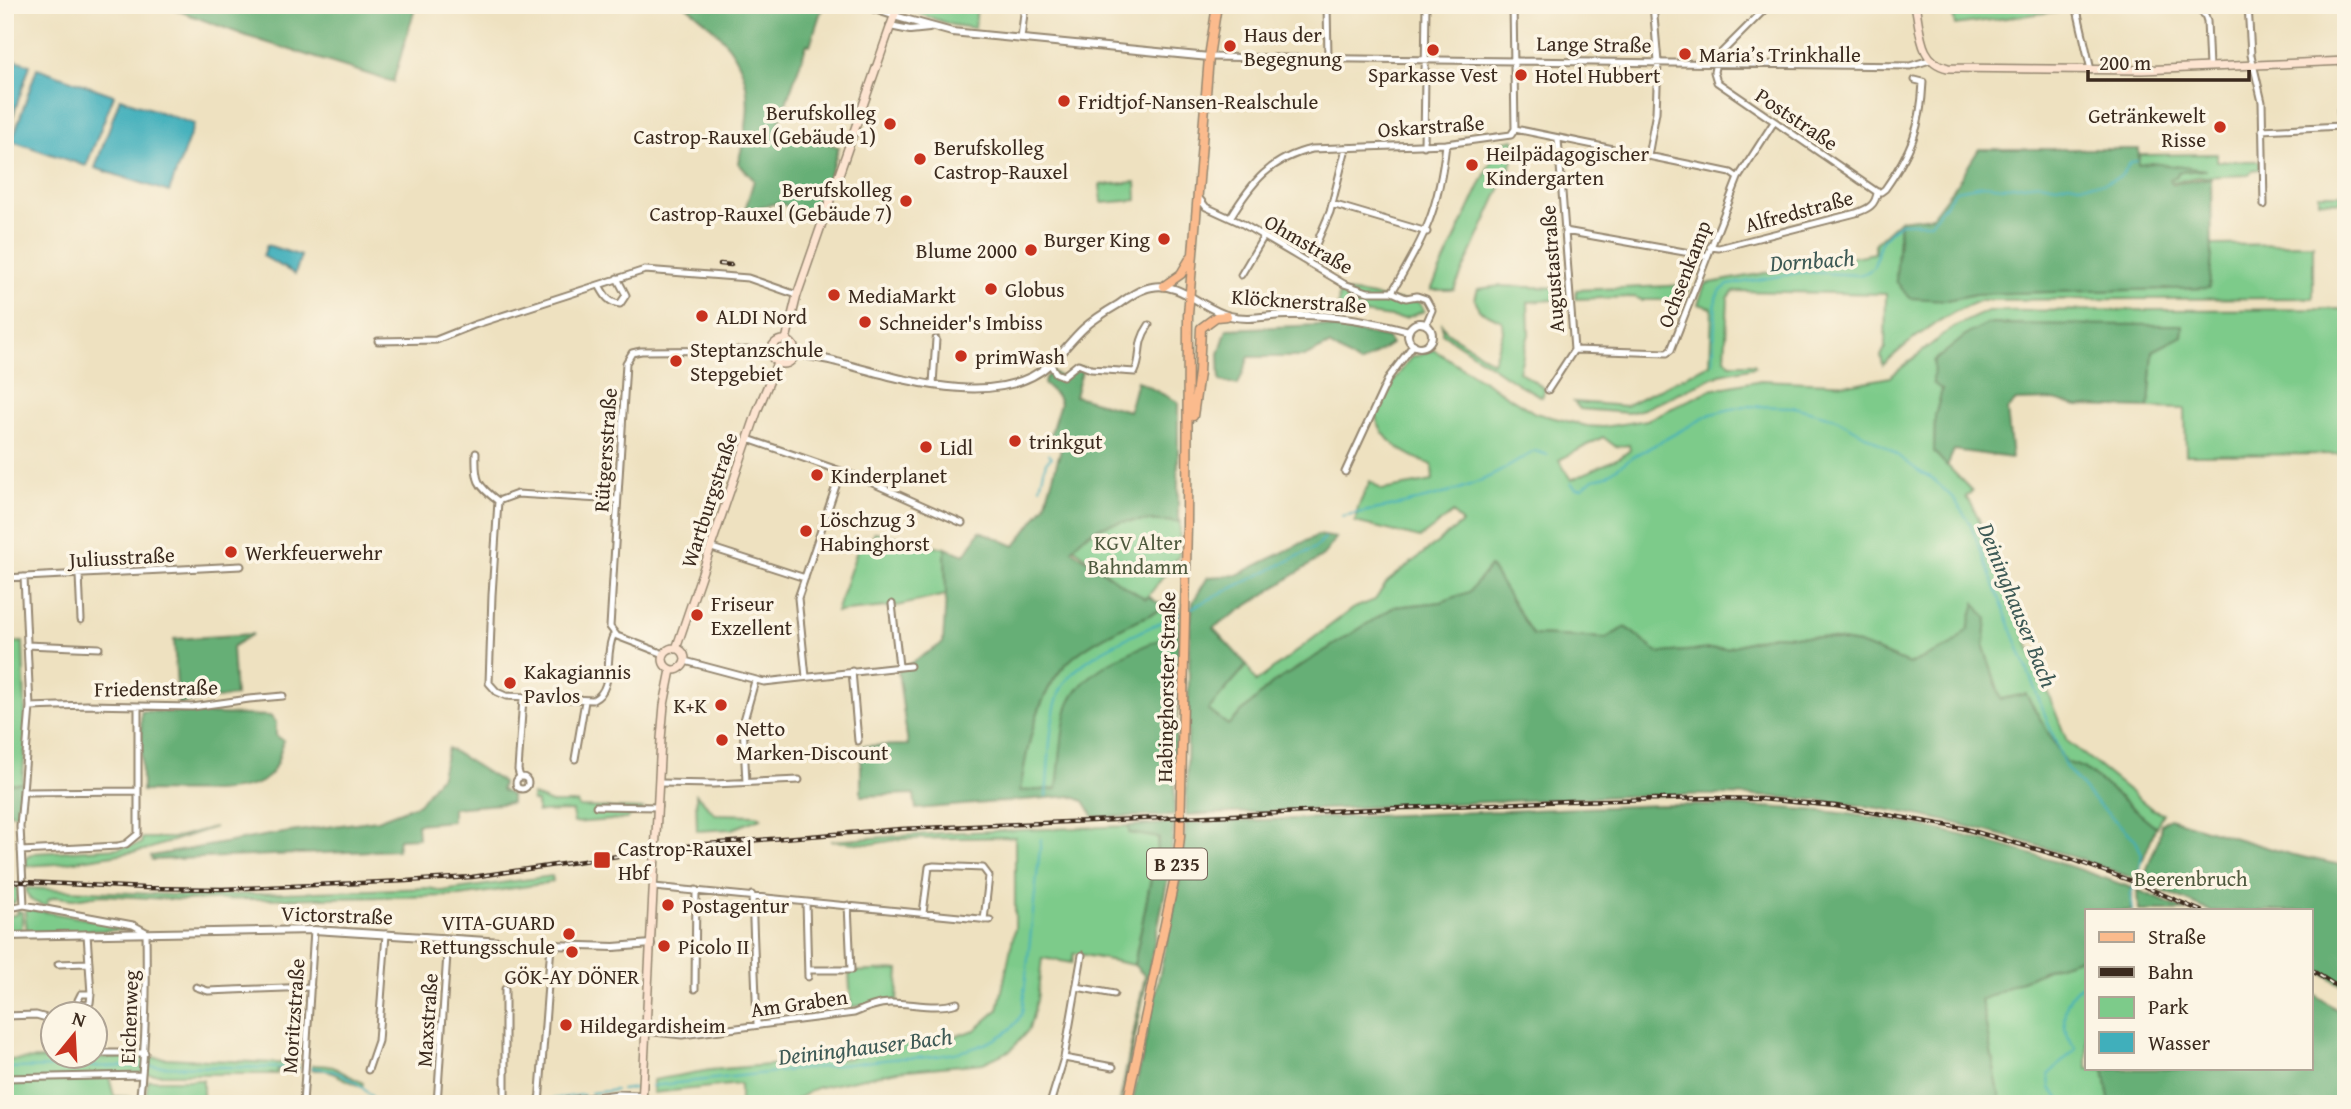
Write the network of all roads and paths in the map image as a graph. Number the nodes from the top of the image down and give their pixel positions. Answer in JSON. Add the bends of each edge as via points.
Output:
{"nodes":[{"id":1,"x":861,"y":5,"type":"edge"},
{"id":2,"x":898,"y":5,"type":"edge"},
{"id":3,"x":1025,"y":5,"type":"edge"},
{"id":4,"x":1217,"y":5,"type":"edge"},
{"id":5,"x":1327,"y":5,"type":"edge"},
{"id":6,"x":1426,"y":5,"type":"edge"},
{"id":7,"x":1513,"y":5,"type":"edge"},
{"id":8,"x":1653,"y":5,"type":"edge"},
{"id":9,"x":1769,"y":5,"type":"edge"},
{"id":10,"x":1915,"y":5,"type":"edge"},
{"id":11,"x":2076,"y":5,"type":"edge"},
{"id":12,"x":2193,"y":5,"type":"edge"},
{"id":13,"x":2248,"y":5,"type":"edge"},
{"id":14,"x":894,"y":16,"type":"junction"},
{"id":15,"x":890,"y":26,"type":"junction"},
{"id":16,"x":931,"y":28,"type":"junction"},
{"id":17,"x":1021,"y":39,"type":"junction"},
{"id":18,"x":1209,"y":57,"type":"junction"},
{"id":19,"x":1328,"y":57,"type":"junction"},
{"id":20,"x":1426,"y":59,"type":"junction"},
{"id":21,"x":1513,"y":60,"type":"junction"},
{"id":22,"x":1930,"y":60,"type":"junction"},
{"id":23,"x":2346,"y":61,"type":"edge"},
{"id":24,"x":1658,"y":62,"type":"junction"},
{"id":25,"x":1714,"y":64,"type":"junction"},
{"id":26,"x":2254,"y":65,"type":"junction"},
{"id":27,"x":2209,"y":67,"type":"junction"},
{"id":28,"x":2091,"y":70,"type":"junction"},
{"id":29,"x":1914,"y":80,"type":"dead end"},
{"id":30,"x":2340,"y":109,"type":"dead end"},
{"id":31,"x":1774,"y":122,"type":"junction"},
{"id":32,"x":1515,"y":129,"type":"junction"},
{"id":33,"x":2263,"y":130,"type":"junction"},
{"id":34,"x":1558,"y":139,"type":"junction"},
{"id":35,"x":1446,"y":144,"type":"junction"},
{"id":36,"x":1424,"y":146,"type":"junction"},
{"id":37,"x":1345,"y":149,"type":"junction"},
{"id":38,"x":1648,"y":156,"type":"junction"},
{"id":39,"x":1738,"y":178,"type":"junction"},
{"id":40,"x":1877,"y":192,"type":"junction"},
{"id":41,"x":1197,"y":195,"type":"junction"},
{"id":42,"x":1332,"y":204,"type":"junction"},
{"id":43,"x":2264,"y":205,"type":"dead end"},
{"id":44,"x":1230,"y":218,"type":"junction"},
{"id":45,"x":1564,"y":230,"type":"junction"},
{"id":46,"x":1427,"y":232,"type":"junction"},
{"id":47,"x":1264,"y":236,"type":"junction"},
{"id":48,"x":1710,"y":247,"type":"junction"},
{"id":49,"x":1192,"y":254,"type":"junction"},
{"id":50,"x":1707,"y":256,"type":"junction"},
{"id":51,"x":1308,"y":263,"type":"junction"},
{"id":52,"x":1241,"y":275,"type":"dead end"},
{"id":53,"x":617,"y":278,"type":"junction"},
{"id":54,"x":599,"y":285,"type":"junction"},
{"id":55,"x":1164,"y":286,"type":"junction"},
{"id":56,"x":1392,"y":292,"type":"junction"},
{"id":57,"x":797,"y":295,"type":"junction"},
{"id":58,"x":1190,"y":298,"type":"junction"},
{"id":59,"x":1227,"y":316,"type":"junction"},
{"id":60,"x":1426,"y":324,"type":"junction"},
{"id":61,"x":1149,"y":325,"type":"dead end"},
{"id":62,"x":1409,"y":331,"type":"junction"},
{"id":63,"x":936,"y":339,"type":"dead end"},
{"id":64,"x":786,"y":340,"type":"junction"},
{"id":65,"x":378,"y":341,"type":"dead end"},
{"id":66,"x":1414,"y":344,"type":"junction"},
{"id":67,"x":771,"y":349,"type":"junction"},
{"id":68,"x":1574,"y":350,"type":"junction"},
{"id":69,"x":796,"y":353,"type":"junction"},
{"id":70,"x":777,"y":363,"type":"junction"},
{"id":71,"x":1050,"y":364,"type":"junction"},
{"id":72,"x":933,"y":384,"type":"junction"},
{"id":73,"x":1548,"y":390,"type":"dead end"},
{"id":74,"x":748,"y":439,"type":"junction"},
{"id":75,"x":1188,"y":447,"type":"junction"},
{"id":76,"x":476,"y":453,"type":"dead end"},
{"id":77,"x":841,"y":471,"type":"junction"},
{"id":78,"x":1345,"y":472,"type":"dead end"},
{"id":79,"x":617,"y":500,"type":"junction"},
{"id":80,"x":498,"y":501,"type":"junction"},
{"id":81,"x":962,"y":523,"type":"dead end"},
{"id":82,"x":712,"y":548,"type":"junction"},
{"id":83,"x":241,"y":566,"type":"dead end"},
{"id":84,"x":79,"y":575,"type":"junction"},
{"id":85,"x":24,"y":577,"type":"junction"},
{"id":86,"x":5,"y":578,"type":"edge"},
{"id":87,"x":805,"y":578,"type":"junction"},
{"id":88,"x":892,"y":604,"type":"dead end"},
{"id":89,"x":81,"y":620,"type":"dead end"},
{"id":90,"x":614,"y":634,"type":"junction"},
{"id":91,"x":26,"y":645,"type":"junction"},
{"id":92,"x":99,"y":648,"type":"dead end"},
{"id":93,"x":677,"y":649,"type":"junction"},
{"id":94,"x":664,"y":654,"type":"junction"},
{"id":95,"x":685,"y":661,"type":"junction"},
{"id":96,"x":899,"y":666,"type":"junction"},
{"id":97,"x":910,"y":666,"type":"dead end"},
{"id":98,"x":671,"y":670,"type":"junction"},
{"id":99,"x":852,"y":671,"type":"junction"},
{"id":100,"x":806,"y":677,"type":"junction"},
{"id":101,"x":755,"y":681,"type":"junction"},
{"id":102,"x":283,"y":696,"type":"dead end"},
{"id":103,"x":523,"y":698,"type":"junction"},
{"id":104,"x":585,"y":701,"type":"junction"},
{"id":105,"x":138,"y":706,"type":"junction"},
{"id":106,"x":30,"y":707,"type":"junction"},
{"id":107,"x":858,"y":741,"type":"dead end"},
{"id":108,"x":575,"y":759,"type":"dead end"},
{"id":109,"x":799,"y":780,"type":"dead end"},
{"id":110,"x":746,"y":782,"type":"junction"},
{"id":111,"x":660,"y":783,"type":"junction"},
{"id":112,"x":138,"y":791,"type":"junction"},
{"id":113,"x":25,"y":792,"type":"junction"},
{"id":114,"x":527,"y":796,"type":"dead end"},
{"id":115,"x":596,"y":806,"type":"dead end"},
{"id":116,"x":658,"y":807,"type":"junction"},
{"id":117,"x":21,"y":851,"type":"junction"},
{"id":118,"x":654,"y":887,"type":"junction"},
{"id":119,"x":696,"y":890,"type":"junction"},
{"id":120,"x":752,"y":895,"type":"junction"},
{"id":121,"x":806,"y":902,"type":"junction"},
{"id":122,"x":24,"y":905,"type":"junction"},
{"id":123,"x":848,"y":905,"type":"junction"},
{"id":124,"x":5,"y":909,"type":"edge"},
{"id":125,"x":923,"y":914,"type":"junction"},
{"id":126,"x":314,"y":930,"type":"junction"},
{"id":127,"x":146,"y":932,"type":"junction"},
{"id":128,"x":87,"y":934,"type":"junction"},
{"id":129,"x":386,"y":934,"type":"junction"},
{"id":130,"x":5,"y":936,"type":"edge"},
{"id":131,"x":449,"y":939,"type":"junction"},
{"id":132,"x":652,"y":944,"type":"junction"},
{"id":133,"x":551,"y":945,"type":"junction"},
{"id":134,"x":1082,"y":955,"type":"dead end"},
{"id":135,"x":87,"y":963,"type":"junction"},
{"id":136,"x":58,"y":964,"type":"dead end"},
{"id":137,"x":808,"y":970,"type":"junction"},
{"id":138,"x":808,"y":977,"type":"dead end"},
{"id":139,"x":196,"y":987,"type":"dead end"},
{"id":140,"x":311,"y":987,"type":"junction"},
{"id":141,"x":1077,"y":987,"type":"junction"},
{"id":142,"x":505,"y":989,"type":"dead end"},
{"id":143,"x":695,"y":989,"type":"dead end"},
{"id":144,"x":91,"y":994,"type":"dead end"},
{"id":145,"x":1114,"y":994,"type":"dead end"},
{"id":146,"x":957,"y":1003,"type":"dead end"},
{"id":147,"x":5,"y":1016,"type":"edge"},
{"id":148,"x":38,"y":1016,"type":"edge"},
{"id":149,"x":757,"y":1024,"type":"junction"},
{"id":150,"x":645,"y":1031,"type":"junction"},
{"id":151,"x":145,"y":1052,"type":"junction"},
{"id":152,"x":108,"y":1053,"type":"edge"},
{"id":153,"x":1064,"y":1058,"type":"junction"},
{"id":154,"x":1113,"y":1067,"type":"dead end"},
{"id":155,"x":368,"y":1070,"type":"dead end"},
{"id":156,"x":142,"y":1075,"type":"junction"},
{"id":157,"x":5,"y":1078,"type":"edge"},
{"id":158,"x":643,"y":1100,"type":"edge"},
{"id":159,"x":139,"y":1104,"type":"edge"},
{"id":160,"x":303,"y":1104,"type":"edge"},
{"id":161,"x":437,"y":1104,"type":"edge"},
{"id":162,"x":505,"y":1104,"type":"edge"},
{"id":163,"x":541,"y":1104,"type":"edge"},
{"id":164,"x":1050,"y":1104,"type":"edge"},
{"id":165,"x":1127,"y":1104,"type":"edge"}],
"edges":[{"from":1,"to":14,"type":"street"},
{"from":2,"to":14,"type":"main road"},
{"from":3,"to":17,"type":"street"},
{"from":4,"to":18,"type":"main road","number":"B 235"},
{"from":5,"to":19,"type":"street"},
{"from":6,"to":20,"type":"street"},
{"from":7,"to":21,"type":"street"},
{"from":8,"to":24,"type":"street"},
{"from":9,"to":25,"type":"street"},
{"from":10,"to":22,"type":"main road","via":[[1922,45]]},
{"from":11,"to":28,"type":"street"},
{"from":12,"to":27,"type":"street","via":[[2207,21]]},
{"from":13,"to":26,"type":"street"},
{"from":14,"to":15,"type":"main road"},
{"from":14,"to":16,"type":"street","name":"Lange Straße"},
{"from":15,"to":16,"type":"street","name":"Lange Straße"},
{"from":15,"to":57,"type":"main road"},
{"from":16,"to":17,"type":"street","name":"Lange Straße"},
{"from":17,"to":18,"type":"street","name":"Lange Straße"},
{"from":18,"to":19,"type":"street","name":"Lange Straße"},
{"from":18,"to":41,"type":"main road","name":"Habinghorster Straße","number":"B 235"},
{"from":19,"to":20,"type":"street","name":"Lange Straße"},
{"from":20,"to":21,"type":"street","name":"Lange Straße"},
{"from":20,"to":36,"type":"street"},
{"from":21,"to":24,"type":"street","name":"Lange Straße"},
{"from":21,"to":32,"type":"street"},
{"from":22,"to":25,"type":"street","name":"Lange Straße","via":[[1914,66]]},
{"from":22,"to":28,"type":"main road","name":"Lange Straße","via":[[1948,68]]},
{"from":23,"to":26,"type":"main road","name":"Lange Straße"},
{"from":24,"to":25,"type":"street","name":"Lange Straße"},
{"from":24,"to":38,"type":"street"},
{"from":25,"to":31,"type":"street","name":"Poststraße","via":[[1719,85]]},
{"from":26,"to":27,"type":"main road","name":"Lange Straße"},
{"from":26,"to":33,"type":"street"},
{"from":27,"to":28,"type":"main road","name":"Lange Straße"},
{"from":29,"to":40,"type":"street","name":"Alfredstraße","via":[[1923,82],[1914,139],[1885,189]]},
{"from":30,"to":33,"type":"street","via":[[2341,126]]},
{"from":31,"to":39,"type":"street","name":"Ochsenkamp"},
{"from":31,"to":40,"type":"street","name":"Poststraße"},
{"from":32,"to":34,"type":"street","name":"Oskarstraße"},
{"from":32,"to":35,"type":"street","name":"Oskarstraße","via":[[1511,135]]},
{"from":33,"to":43,"type":"street"},
{"from":34,"to":38,"type":"street","name":"Oskarstraße"},
{"from":34,"to":45,"type":"street","name":"Augustastraße"},
{"from":35,"to":36,"type":"street","name":"Oskarstraße"},
{"from":35,"to":46,"type":"street","via":[[1438,200]]},
{"from":36,"to":37,"type":"street","name":"Oskarstraße"},
{"from":37,"to":42,"type":"street"},
{"from":37,"to":44,"type":"street","name":"Oskarstraße","via":[[1312,149],[1279,160],[1245,193]]},
{"from":38,"to":39,"type":"street","name":"Oskarstraße"},
{"from":39,"to":48,"type":"street","name":"Ochsenkamp"},
{"from":40,"to":48,"type":"street","name":"Alfredstraße","via":[[1871,207],[1857,213]]},
{"from":41,"to":44,"type":"street","name":"Ohmstraße","via":[[1206,207]]},
{"from":41,"to":49,"type":"main road","name":"Habinghorster Straße","number":"B 235"},
{"from":42,"to":46,"type":"street"},
{"from":42,"to":51,"type":"street"},
{"from":44,"to":47,"type":"street","name":"Ohmstraße"},
{"from":45,"to":50,"type":"street"},
{"from":45,"to":68,"type":"street","name":"Augustastraße"},
{"from":46,"to":56,"type":"street"},
{"from":47,"to":51,"type":"street","name":"Ohmstraße"},
{"from":47,"to":52,"type":"street"},
{"from":48,"to":50,"type":"street","name":"Ochsenkamp"},
{"from":49,"to":55,"type":"main road","via":[[1181,274]]},
{"from":49,"to":58,"type":"main road","name":"Habinghorster Straße","number":"B 235"},
{"from":50,"to":68,"type":"street","name":"Ochsenkamp","via":[[1667,353]]},
{"from":51,"to":56,"type":"street","name":"Ohmstraße","via":[[1356,289]]},
{"from":53,"to":54,"type":"street"},
{"from":53,"to":54,"type":"street","via":[[626,295],[620,304],[607,299]]},
{"from":53,"to":57,"type":"street","via":[[645,270],[713,274],[748,278]]},
{"from":54,"to":65,"type":"street","via":[[436,340]]},
{"from":55,"to":58,"type":"street","name":"Klöcknerstraße"},
{"from":55,"to":71,"type":"street","via":[[1145,289],[1095,319]]},
{"from":56,"to":60,"type":"street","name":"Ohmstraße","via":[[1426,299],[1432,310]]},
{"from":57,"to":64,"type":"main road"},
{"from":58,"to":59,"type":"street","name":"Klöcknerstraße"},
{"from":58,"to":75,"type":"main road","name":"Habinghorster Straße","number":"B 235"},
{"from":59,"to":62,"type":"street","name":"Klöcknerstraße","via":[[1344,317]]},
{"from":59,"to":75,"type":"main road","via":[[1216,317],[1201,328]]},
{"from":60,"to":62,"type":"street","via":[[1416,324]]},
{"from":60,"to":66,"type":"street","via":[[1432,332],[1430,341]]},
{"from":61,"to":71,"type":"street","via":[[1141,337],[1135,372],[1078,364],[1062,376]]},
{"from":62,"to":66,"type":"street"},
{"from":63,"to":72,"type":"street"},
{"from":64,"to":67,"type":"main road"},
{"from":64,"to":69,"type":"main road"},
{"from":66,"to":78,"type":"street","via":[[1389,377]]},
{"from":67,"to":70,"type":"main road"},
{"from":67,"to":79,"type":"street","name":"Rütgersstraße","via":[[632,353],[626,363]]},
{"from":68,"to":73,"type":"street","name":"Augustastraße"},
{"from":69,"to":70,"type":"main road","via":[[789,363]]},
{"from":69,"to":72,"type":"street"},
{"from":70,"to":74,"type":"main road","name":"Wartburgstraße"},
{"from":71,"to":72,"type":"street","via":[[1031,377],[994,388]]},
{"from":74,"to":77,"type":"street"},
{"from":74,"to":82,"type":"main road","name":"Wartburgstraße"},
{"from":75,"to":165,"type":"main road","name":"Habinghorster Straße","number":"B 235","via":[[1179,848]]},
{"from":76,"to":80,"type":"street","via":[[476,479]]},
{"from":77,"to":81,"type":"street"},
{"from":77,"to":87,"type":"street"},
{"from":79,"to":80,"type":"street","via":[[517,494]]},
{"from":79,"to":90,"type":"street","name":"Rütgersstraße","via":[[610,627]]},
{"from":80,"to":103,"type":"street","via":[[488,678],[497,692]]},
{"from":82,"to":87,"type":"street"},
{"from":82,"to":93,"type":"main road","name":"Wartburgstraße"},
{"from":83,"to":84,"type":"street","name":"Juliusstraße"},
{"from":84,"to":85,"type":"street","name":"Juliusstraße"},
{"from":84,"to":89,"type":"street"},
{"from":85,"to":86,"type":"street","name":"Juliusstraße"},
{"from":85,"to":91,"type":"street"},
{"from":87,"to":100,"type":"street","via":[[798,604]]},
{"from":88,"to":96,"type":"street"},
{"from":90,"to":94,"type":"street"},
{"from":90,"to":104,"type":"street","name":"Rütgersstraße","via":[[605,688],[598,697]]},
{"from":91,"to":92,"type":"street"},
{"from":91,"to":106,"type":"street"},
{"from":93,"to":94,"type":"main road"},
{"from":93,"to":95,"type":"main road"},
{"from":94,"to":98,"type":"main road","via":[[664,664]]},
{"from":95,"to":98,"type":"main road","via":[[681,668]]},
{"from":95,"to":101,"type":"street"},
{"from":96,"to":97,"type":"street"},
{"from":96,"to":99,"type":"street"},
{"from":98,"to":111,"type":"main road","via":[[664,705]]},
{"from":99,"to":100,"type":"street"},
{"from":99,"to":107,"type":"street"},
{"from":100,"to":101,"type":"street"},
{"from":101,"to":110,"type":"street","via":[[743,724]]},
{"from":102,"to":105,"type":"street","name":"Friedenstraße","via":[[192,707]]},
{"from":103,"to":104,"type":"street"},
{"from":103,"to":114,"type":"street","via":[[518,770],[527,781]]},
{"from":104,"to":108,"type":"street"},
{"from":105,"to":106,"type":"street","name":"Friedenstraße"},
{"from":105,"to":112,"type":"street"},
{"from":106,"to":113,"type":"street"},
{"from":109,"to":110,"type":"street"},
{"from":110,"to":111,"type":"street"},
{"from":111,"to":116,"type":"main road"},
{"from":112,"to":113,"type":"street"},
{"from":112,"to":117,"type":"street","via":[[138,834],[126,844]]},
{"from":113,"to":117,"type":"street"},
{"from":115,"to":116,"type":"street"},
{"from":116,"to":118,"type":"main road"},
{"from":117,"to":122,"type":"street"},
{"from":118,"to":119,"type":"street"},
{"from":118,"to":132,"type":"main road"},
{"from":119,"to":120,"type":"street"},
{"from":119,"to":143,"type":"street"},
{"from":120,"to":121,"type":"street"},
{"from":120,"to":149,"type":"street"},
{"from":121,"to":123,"type":"street"},
{"from":121,"to":137,"type":"street"},
{"from":122,"to":124,"type":"street","name":"Victorstraße"},
{"from":122,"to":127,"type":"street","name":"Victorstraße","via":[[133,925]]},
{"from":123,"to":125,"type":"street"},
{"from":123,"to":137,"type":"street","via":[[851,970]]},
{"from":125,"to":125,"type":"street","via":[[987,920],[989,876],[983,868],[929,867]]},
{"from":126,"to":127,"type":"street","name":"Victorstraße"},
{"from":126,"to":129,"type":"street","name":"Victorstraße"},
{"from":126,"to":140,"type":"street","name":"Moritzstraße"},
{"from":127,"to":128,"type":"street","name":"Victorstraße"},
{"from":127,"to":151,"type":"street","name":"Eichenweg"},
{"from":128,"to":130,"type":"street","name":"Victorstraße"},
{"from":128,"to":135,"type":"street"},
{"from":129,"to":131,"type":"street","name":"Victorstraße"},
{"from":129,"to":155,"type":"street","via":[[378,1041]]},
{"from":131,"to":133,"type":"street","name":"Victorstraße"},
{"from":131,"to":161,"type":"street","name":"Maxstraße"},
{"from":132,"to":133,"type":"street","name":"Victorstraße"},
{"from":132,"to":150,"type":"main road"},
{"from":133,"to":163,"type":"street"},
{"from":134,"to":141,"type":"street"},
{"from":135,"to":136,"type":"street"},
{"from":135,"to":144,"type":"street"},
{"from":137,"to":138,"type":"street"},
{"from":139,"to":140,"type":"street","via":[[208,991]]},
{"from":140,"to":160,"type":"street","name":"Moritzstraße"},
{"from":141,"to":145,"type":"street"},
{"from":141,"to":153,"type":"street"},
{"from":142,"to":162,"type":"street"},
{"from":146,"to":149,"type":"street","name":"Am Graben","via":[[944,1007],[890,1003],[854,1013]]},
{"from":147,"to":148,"type":"street"},
{"from":149,"to":150,"type":"street","name":"Am Graben","via":[[682,1035]]},
{"from":150,"to":158,"type":"main road"},
{"from":151,"to":152,"type":"street"},
{"from":151,"to":156,"type":"street","name":"Eichenweg"},
{"from":153,"to":154,"type":"street"},
{"from":153,"to":164,"type":"street"},
{"from":156,"to":157,"type":"street"},
{"from":156,"to":159,"type":"street","name":"Eichenweg"},
{"from":158,"to":163,"type":"street","via":[[618,1094]]}]}
